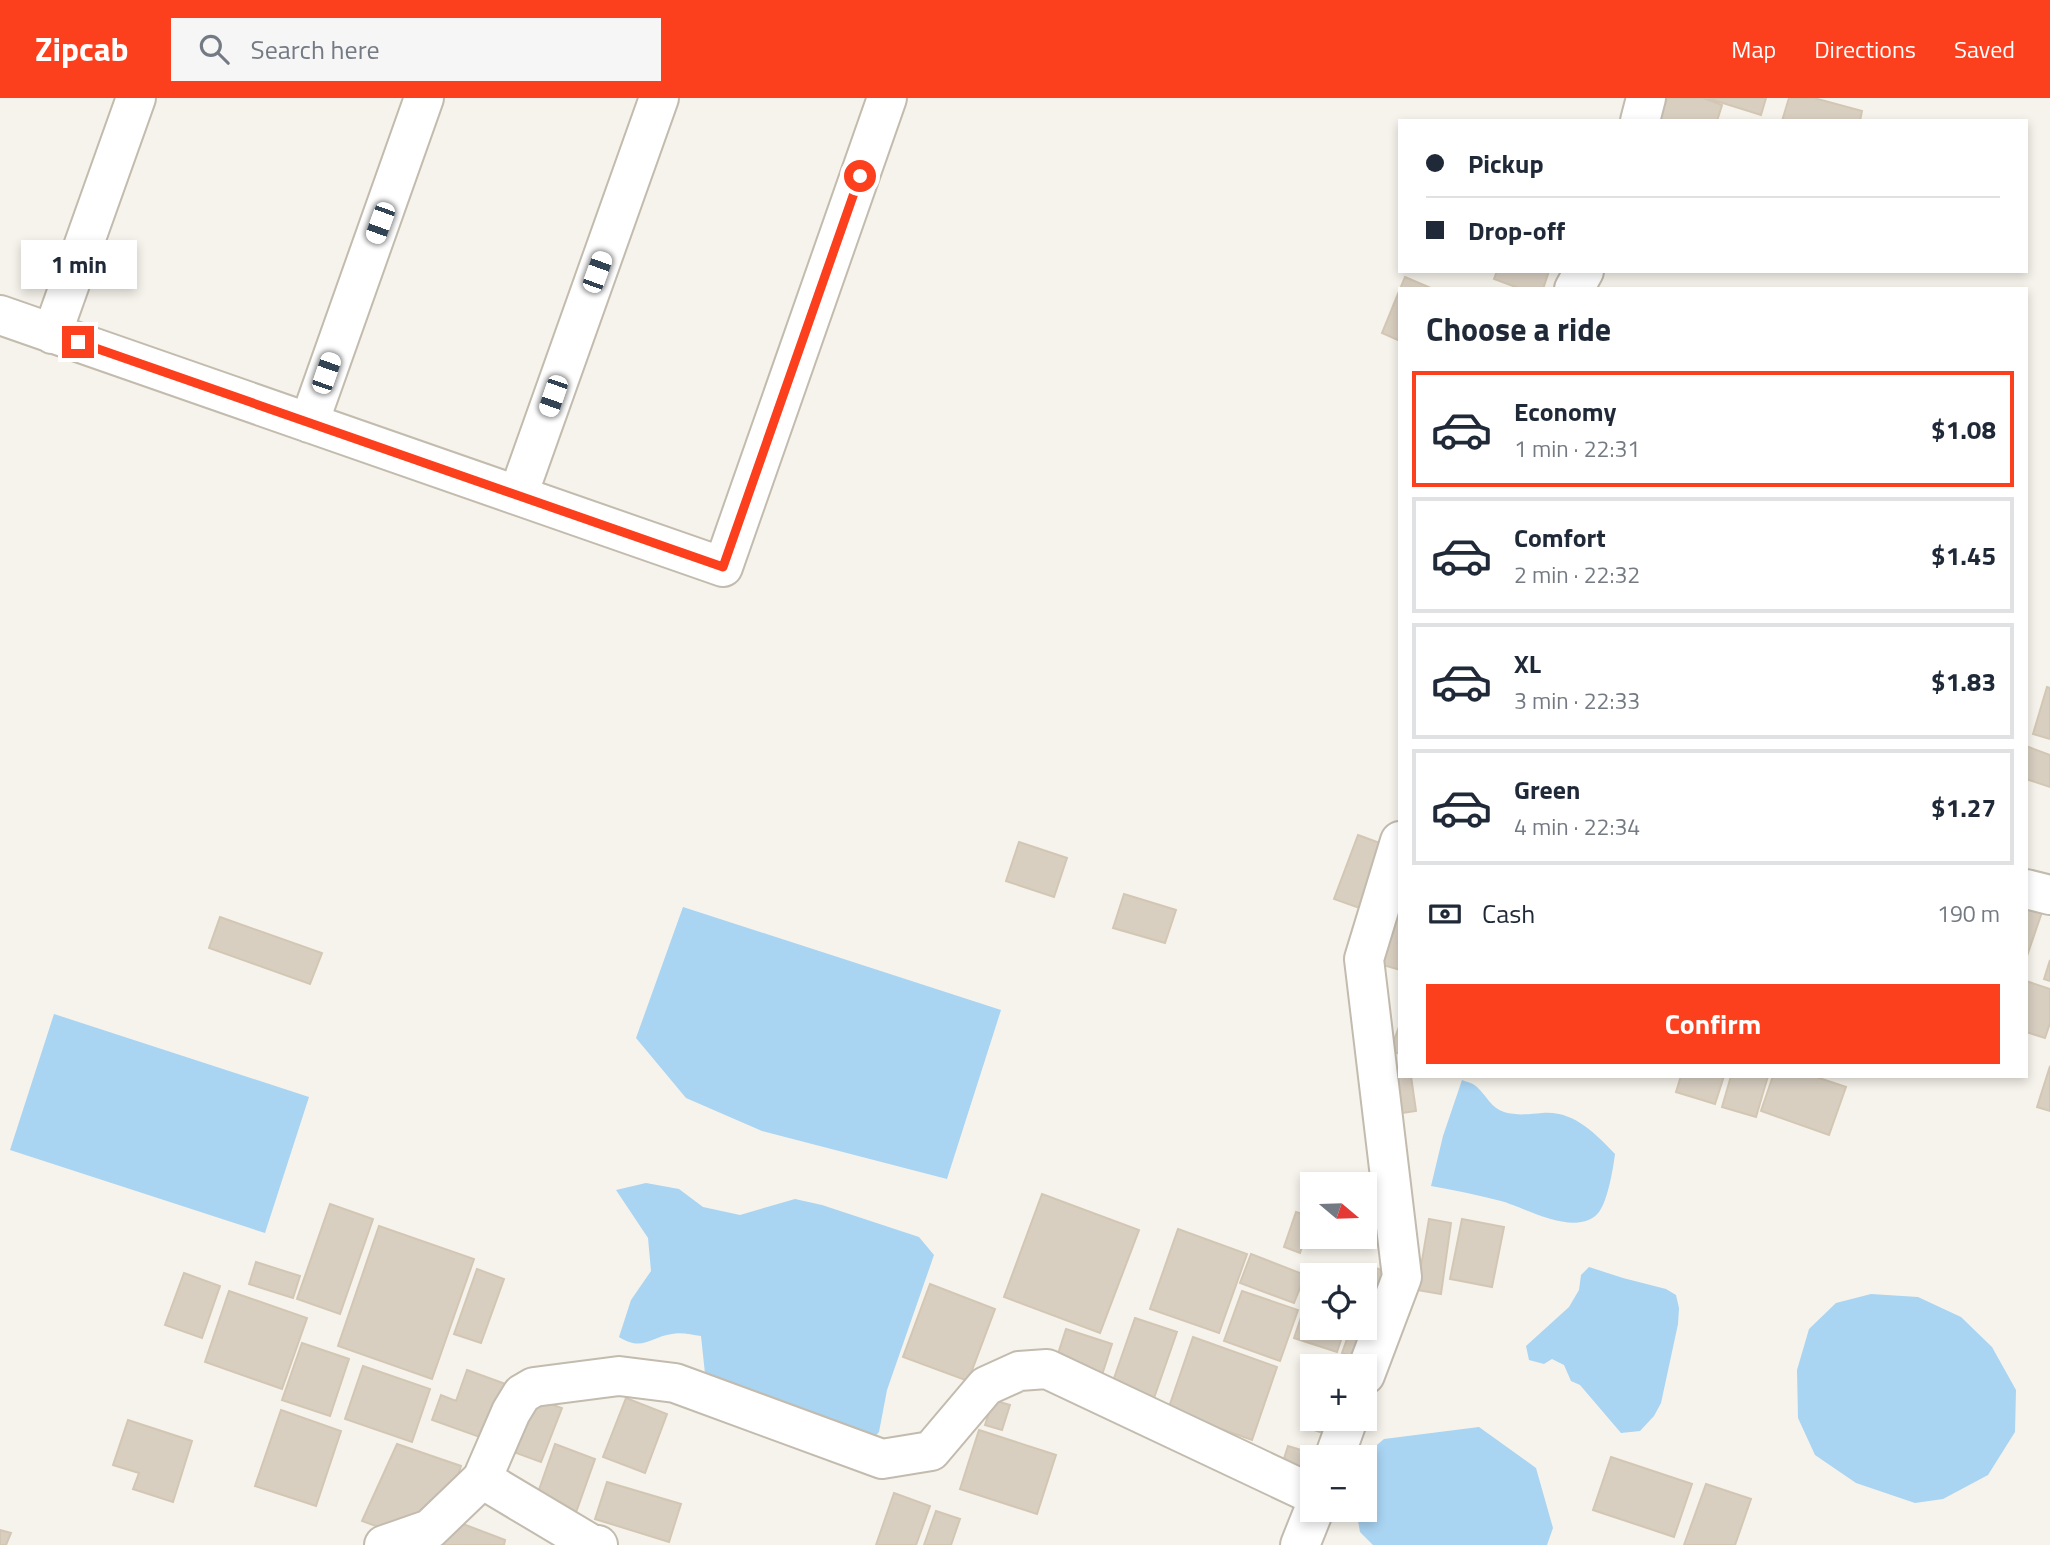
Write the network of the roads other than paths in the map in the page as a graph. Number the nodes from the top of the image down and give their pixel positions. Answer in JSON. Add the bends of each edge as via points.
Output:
{"nodes":[{"id":1,"x":136,"y":98,"type":"edge"},
{"id":2,"x":424,"y":98,"type":"edge"},
{"id":3,"x":659,"y":98,"type":"edge"},
{"id":4,"x":887,"y":98,"type":"edge"},
{"id":5,"x":1646,"y":98,"type":"edge"},
{"id":6,"x":1641,"y":119,"type":"edge"},
{"id":7,"x":0,"y":315,"type":"edge"},
{"id":8,"x":52,"y":334,"type":"junction"},
{"id":9,"x":309,"y":422,"type":"junction"},
{"id":10,"x":518,"y":495,"type":"junction"},
{"id":11,"x":1398,"y":848,"type":"edge"},
{"id":12,"x":2028,"y":890,"type":"edge"},
{"id":13,"x":2050,"y":895,"type":"edge"},
{"id":14,"x":1373,"y":1354,"type":"edge"},
{"id":15,"x":482,"y":1479,"type":"junction"},
{"id":16,"x":1300,"y":1488,"type":"edge"},
{"id":17,"x":1309,"y":1522,"type":"edge"},
{"id":18,"x":384,"y":1545,"type":"edge"},
{"id":19,"x":598,"y":1545,"type":"edge"},
{"id":20,"x":1300,"y":1545,"type":"edge"}],
"edges":[{"from":1,"to":8,"type":"street"},
{"from":2,"to":9,"type":"street"},
{"from":3,"to":10,"type":"street"},
{"from":4,"to":10,"type":"street","via":[[723,567]]},
{"from":5,"to":6,"type":"street"},
{"from":7,"to":8,"type":"street"},
{"from":8,"to":9,"type":"street"},
{"from":9,"to":10,"type":"street"},
{"from":11,"to":14,"type":"street","via":[[1364,959],[1402,1277]]},
{"from":12,"to":13,"type":"street"},
{"from":15,"to":16,"type":"street","via":[[511,1412],[522,1394],[534,1387],[619,1376],[675,1382],[882,1459],[930,1451],[986,1386],[1019,1371],[1047,1369]]},
{"from":15,"to":18,"type":"street","via":[[430,1529]]},
{"from":15,"to":19,"type":"street"},
{"from":17,"to":20,"type":"street"}]}
